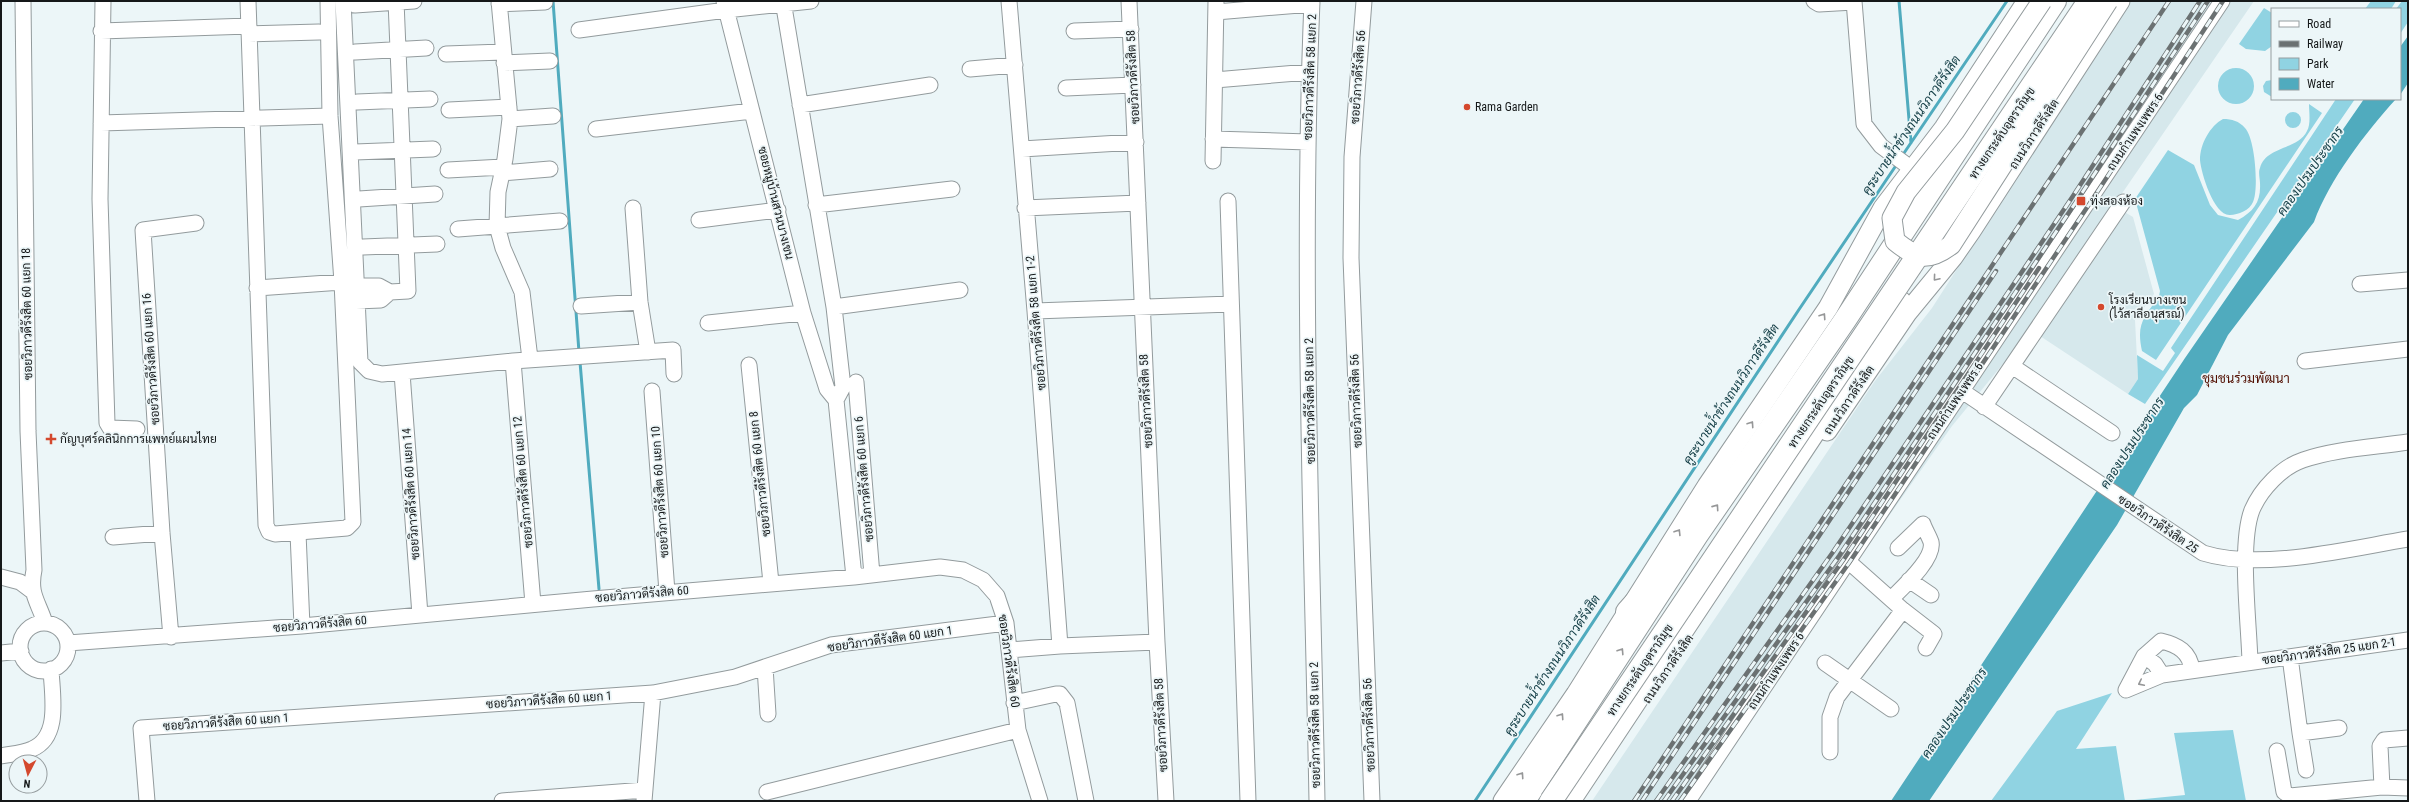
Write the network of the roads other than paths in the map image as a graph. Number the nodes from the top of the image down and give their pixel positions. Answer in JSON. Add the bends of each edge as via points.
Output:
{"nodes":[{"id":1,"x":22,"y":1,"type":"edge"},
{"id":2,"x":103,"y":1,"type":"edge"},
{"id":3,"x":248,"y":1,"type":"edge"},
{"id":4,"x":328,"y":1,"type":"edge"},
{"id":5,"x":414,"y":1,"type":"edge"},
{"id":6,"x":811,"y":1,"type":"edge"},
{"id":7,"x":1009,"y":1,"type":"edge"},
{"id":8,"x":1129,"y":1,"type":"edge"},
{"id":9,"x":1364,"y":1,"type":"edge"},
{"id":10,"x":1814,"y":1,"type":"edge"},
{"id":11,"x":1854,"y":1,"type":"edge"},
{"id":12,"x":2027,"y":1,"type":"edge"},
{"id":13,"x":2042,"y":1,"type":"edge"},
{"id":14,"x":2055,"y":1,"type":"edge"},
{"id":15,"x":2072,"y":1,"type":"edge"},
{"id":16,"x":2089,"y":1,"type":"edge"},
{"id":17,"x":2096,"y":1,"type":"edge"},
{"id":18,"x":2108,"y":1,"type":"edge"},
{"id":19,"x":2120,"y":1,"type":"edge"},
{"id":20,"x":2222,"y":1,"type":"edge"},
{"id":21,"x":396,"y":2,"type":"edge"},
{"id":22,"x":545,"y":2,"type":"dead end"},
{"id":23,"x":1312,"y":2,"type":"edge"},
{"id":24,"x":349,"y":3,"type":"edge"},
{"id":25,"x":499,"y":3,"type":"edge"},
{"id":26,"x":783,"y":3,"type":"edge"},
{"id":27,"x":725,"y":5,"type":"edge"},
{"id":28,"x":1216,"y":6,"type":"edge"},
{"id":29,"x":1131,"y":29,"type":"junction"},
{"id":30,"x":249,"y":30,"type":"junction"},
{"id":31,"x":579,"y":30,"type":"dead end"},
{"id":32,"x":101,"y":31,"type":"junction"},
{"id":33,"x":1074,"y":31,"type":"dead end"},
{"id":34,"x":319,"y":32,"type":"dead end"},
{"id":35,"x":426,"y":48,"type":"dead end"},
{"id":36,"x":398,"y":50,"type":"junction"},
{"id":37,"x":355,"y":52,"type":"dead end"},
{"id":38,"x":446,"y":54,"type":"dead end"},
{"id":39,"x":504,"y":58,"type":"junction"},
{"id":40,"x":550,"y":61,"type":"dead end"},
{"id":41,"x":1015,"y":65,"type":"junction"},
{"id":42,"x":970,"y":69,"type":"dead end"},
{"id":43,"x":1309,"y":72,"type":"junction"},
{"id":44,"x":1215,"y":80,"type":"junction"},
{"id":45,"x":930,"y":85,"type":"dead end"},
{"id":46,"x":1133,"y":85,"type":"junction"},
{"id":47,"x":1066,"y":88,"type":"dead end"},
{"id":48,"x":430,"y":99,"type":"dead end"},
{"id":49,"x":400,"y":100,"type":"junction"},
{"id":50,"x":357,"y":102,"type":"dead end"},
{"id":51,"x":800,"y":105,"type":"junction"},
{"id":52,"x":449,"y":110,"type":"dead end"},
{"id":53,"x":752,"y":111,"type":"junction"},
{"id":54,"x":509,"y":113,"type":"junction"},
{"id":55,"x":330,"y":116,"type":"junction"},
{"id":56,"x":553,"y":116,"type":"dead end"},
{"id":57,"x":251,"y":119,"type":"junction"},
{"id":58,"x":101,"y":123,"type":"junction"},
{"id":59,"x":596,"y":129,"type":"dead end"},
{"id":60,"x":1213,"y":139,"type":"junction"},
{"id":61,"x":1136,"y":142,"type":"junction"},
{"id":62,"x":1308,"y":142,"type":"junction"},
{"id":63,"x":433,"y":149,"type":"dead end"},
{"id":64,"x":1022,"y":149,"type":"junction"},
{"id":65,"x":402,"y":150,"type":"junction"},
{"id":66,"x":356,"y":152,"type":"dead end"},
{"id":67,"x":1213,"y":161,"type":"dead end"},
{"id":68,"x":1904,"y":163,"type":"junction"},
{"id":69,"x":550,"y":169,"type":"dead end"},
{"id":70,"x":448,"y":170,"type":"dead end"},
{"id":71,"x":502,"y":170,"type":"junction"},
{"id":72,"x":952,"y":189,"type":"dead end"},
{"id":73,"x":435,"y":194,"type":"dead end"},
{"id":74,"x":404,"y":196,"type":"junction"},
{"id":75,"x":359,"y":199,"type":"dead end"},
{"id":76,"x":1228,"y":201,"type":"dead end"},
{"id":77,"x":2123,"y":202,"type":"dead end"},
{"id":78,"x":1138,"y":203,"type":"junction"},
{"id":79,"x":816,"y":205,"type":"junction"},
{"id":80,"x":633,"y":208,"type":"dead end"},
{"id":81,"x":1026,"y":208,"type":"junction"},
{"id":82,"x":778,"y":210,"type":"junction"},
{"id":83,"x":699,"y":220,"type":"dead end"},
{"id":84,"x":560,"y":221,"type":"dead end"},
{"id":85,"x":196,"y":223,"type":"dead end"},
{"id":86,"x":497,"y":226,"type":"junction"},
{"id":87,"x":458,"y":230,"type":"dead end"},
{"id":88,"x":437,"y":244,"type":"dead end"},
{"id":89,"x":406,"y":245,"type":"junction"},
{"id":90,"x":363,"y":246,"type":"dead end"},
{"id":91,"x":2408,"y":280,"type":"edge"},
{"id":92,"x":349,"y":284,"type":"junction"},
{"id":93,"x":2360,"y":284,"type":"dead end"},
{"id":94,"x":258,"y":288,"type":"junction"},
{"id":95,"x":960,"y":290,"type":"dead end"},
{"id":96,"x":390,"y":292,"type":"junction"},
{"id":97,"x":356,"y":301,"type":"junction"},
{"id":98,"x":640,"y":302,"type":"junction"},
{"id":99,"x":1231,"y":304,"type":"junction"},
{"id":100,"x":581,"y":306,"type":"dead end"},
{"id":101,"x":834,"y":307,"type":"junction"},
{"id":102,"x":1142,"y":307,"type":"junction"},
{"id":103,"x":1036,"y":311,"type":"junction"},
{"id":104,"x":803,"y":313,"type":"junction"},
{"id":105,"x":708,"y":323,"type":"dead end"},
{"id":106,"x":2408,"y":349,"type":"edge"},
{"id":107,"x":648,"y":352,"type":"junction"},
{"id":108,"x":530,"y":359,"type":"junction"},
{"id":109,"x":513,"y":361,"type":"junction"},
{"id":110,"x":2305,"y":361,"type":"dead end"},
{"id":111,"x":749,"y":365,"type":"dead end"},
{"id":112,"x":2012,"y":366,"type":"junction"},
{"id":113,"x":402,"y":373,"type":"junction"},
{"id":114,"x":674,"y":374,"type":"dead end"},
{"id":115,"x":856,"y":382,"type":"dead end"},
{"id":116,"x":652,"y":391,"type":"dead end"},
{"id":117,"x":1962,"y":391,"type":"junction"},
{"id":118,"x":836,"y":400,"type":"junction"},
{"id":119,"x":1984,"y":407,"type":"junction"},
{"id":120,"x":137,"y":429,"type":"dead end"},
{"id":121,"x":2112,"y":433,"type":"dead end"},
{"id":122,"x":2408,"y":442,"type":"edge"},
{"id":123,"x":162,"y":533,"type":"junction"},
{"id":124,"x":298,"y":533,"type":"junction"},
{"id":125,"x":1697,"y":535,"type":"junction"},
{"id":126,"x":113,"y":537,"type":"dead end"},
{"id":127,"x":2408,"y":540,"type":"edge"},
{"id":128,"x":1898,"y":548,"type":"dead end"},
{"id":129,"x":1731,"y":558,"type":"junction"},
{"id":130,"x":2246,"y":561,"type":"junction"},
{"id":131,"x":1849,"y":562,"type":"junction"},
{"id":132,"x":872,"y":575,"type":"junction"},
{"id":133,"x":1,"y":577,"type":"edge"},
{"id":134,"x":854,"y":577,"type":"junction"},
{"id":135,"x":1909,"y":580,"type":"junction"},
{"id":136,"x":771,"y":583,"type":"junction"},
{"id":137,"x":32,"y":591,"type":"junction"},
{"id":138,"x":667,"y":592,"type":"junction"},
{"id":139,"x":1931,"y":595,"type":"dead end"},
{"id":140,"x":1891,"y":599,"type":"junction"},
{"id":141,"x":533,"y":604,"type":"junction"},
{"id":142,"x":1903,"y":610,"type":"junction"},
{"id":143,"x":1627,"y":612,"type":"junction"},
{"id":144,"x":420,"y":615,"type":"junction"},
{"id":145,"x":45,"y":623,"type":"junction"},
{"id":146,"x":1006,"y":623,"type":"junction"},
{"id":147,"x":302,"y":626,"type":"junction"},
{"id":148,"x":171,"y":637,"type":"junction"},
{"id":149,"x":1687,"y":640,"type":"junction"},
{"id":150,"x":2408,"y":640,"type":"edge"},
{"id":151,"x":1157,"y":642,"type":"junction"},
{"id":152,"x":68,"y":643,"type":"junction"},
{"id":153,"x":1060,"y":646,"type":"junction"},
{"id":154,"x":1926,"y":648,"type":"dead end"},
{"id":155,"x":1010,"y":650,"type":"junction"},
{"id":156,"x":21,"y":651,"type":"junction"},
{"id":157,"x":1,"y":653,"type":"edge"},
{"id":158,"x":2144,"y":656,"type":"junction"},
{"id":159,"x":2290,"y":657,"type":"junction"},
{"id":160,"x":2250,"y":662,"type":"junction"},
{"id":161,"x":1824,"y":663,"type":"dead end"},
{"id":162,"x":765,"y":667,"type":"junction"},
{"id":163,"x":51,"y":670,"type":"junction"},
{"id":164,"x":2192,"y":670,"type":"junction"},
{"id":165,"x":2162,"y":675,"type":"junction"},
{"id":166,"x":1850,"y":681,"type":"junction"},
{"id":167,"x":654,"y":693,"type":"junction"},
{"id":168,"x":1014,"y":703,"type":"junction"},
{"id":169,"x":1891,"y":709,"type":"dead end"},
{"id":170,"x":768,"y":714,"type":"dead end"},
{"id":171,"x":2339,"y":728,"type":"dead end"},
{"id":172,"x":1018,"y":730,"type":"junction"},
{"id":173,"x":2300,"y":734,"type":"junction"},
{"id":174,"x":2408,"y":738,"type":"edge"},
{"id":175,"x":2277,"y":751,"type":"dead end"},
{"id":176,"x":1830,"y":752,"type":"dead end"},
{"id":177,"x":1,"y":756,"type":"edge"},
{"id":178,"x":2306,"y":770,"type":"dead end"},
{"id":179,"x":2382,"y":787,"type":"junction"},
{"id":180,"x":2408,"y":788,"type":"edge"},
{"id":181,"x":767,"y":792,"type":"dead end"},
{"id":182,"x":644,"y":796,"type":"edge"},
{"id":183,"x":147,"y":801,"type":"edge"},
{"id":184,"x":502,"y":801,"type":"edge"},
{"id":185,"x":1040,"y":801,"type":"edge"},
{"id":186,"x":1086,"y":801,"type":"edge"},
{"id":187,"x":1166,"y":801,"type":"edge"},
{"id":188,"x":1248,"y":801,"type":"edge"},
{"id":189,"x":1317,"y":801,"type":"edge"},
{"id":190,"x":1372,"y":801,"type":"edge"},
{"id":191,"x":1504,"y":801,"type":"edge"},
{"id":192,"x":1524,"y":801,"type":"edge"},
{"id":193,"x":1536,"y":801,"type":"edge"},
{"id":194,"x":1551,"y":801,"type":"edge"},
{"id":195,"x":1569,"y":801,"type":"edge"},
{"id":196,"x":1580,"y":801,"type":"edge"},
{"id":197,"x":1688,"y":801,"type":"edge"}],
"edges":[{"from":1,"to":137,"type":"street","name":"ซอยวิภาวดีรังสิต 60 แยก 18","via":[[28,431],[34,570]]},
{"from":2,"to":32,"type":"street"},
{"from":3,"to":30,"type":"street"},
{"from":4,"to":55,"type":"street"},
{"from":5,"to":21,"type":"street"},
{"from":6,"to":26,"type":"street"},
{"from":7,"to":41,"type":"street","name":"ซอยวิภาวดีรังสิต 58 แยก 1-2"},
{"from":8,"to":29,"type":"street","name":"ซอยวิภาวดีรังสิต 58"},
{"from":9,"to":190,"type":"street","name":"ซอยวิภาวดีรังสิต 56","via":[[1352,157],[1351,258]]},
{"from":10,"to":11,"type":"street","via":[[1819,4]]},
{"from":11,"to":68,"type":"street","via":[[1864,124],[1872,137]]},
{"from":12,"to":68,"type":"main road","via":[[1944,128]]},
{"from":13,"to":18,"type":"main road","bridge":true,"via":[[1955,131],[1906,192],[1892,218],[1895,241],[1909,253],[1926,258],[1939,254],[1950,245]]},
{"from":125,"to":14,"type":"highway","one_way":true,"via":[[1845,320]]},
{"from":15,"to":193,"type":"highway","name":"ทางยกระดับอุตราภิมุข"},
{"from":16,"to":194,"type":"highway","name":"ทางยกระดับอุตราภิมุข","bridge":true},
{"from":17,"to":129,"type":"highway","name":"ถนนวิภาวดีรังสิต"},
{"from":19,"to":149,"type":"main road","name":"ถนนวิภาวดีรังสิต","one_way":true,"via":[[1971,231],[1907,313]]},
{"from":20,"to":117,"type":"street","name":"ถนนกำแพงเพชร 6"},
{"from":21,"to":24,"type":"street"},
{"from":21,"to":36,"type":"street"},
{"from":22,"to":25,"type":"street"},
{"from":23,"to":28,"type":"street"},
{"from":23,"to":43,"type":"street","name":"ซอยวิภาวดีรังสิต 58 แยก 2"},
{"from":24,"to":92,"type":"street"},
{"from":25,"to":39,"type":"street"},
{"from":26,"to":27,"type":"street"},
{"from":26,"to":51,"type":"street","name":"ซอยหมู่บ้านสวนบางเขน"},
{"from":27,"to":31,"type":"street"},
{"from":27,"to":53,"type":"street","name":"ซอยหมู่บ้านสวนบางเขน"},
{"from":28,"to":44,"type":"street"},
{"from":29,"to":33,"type":"street"},
{"from":29,"to":46,"type":"street","name":"ซอยวิภาวดีรังสิต 58"},
{"from":30,"to":32,"type":"street"},
{"from":30,"to":34,"type":"street"},
{"from":30,"to":57,"type":"street"},
{"from":32,"to":58,"type":"street"},
{"from":35,"to":36,"type":"street"},
{"from":36,"to":37,"type":"street"},
{"from":36,"to":49,"type":"street"},
{"from":38,"to":39,"type":"street"},
{"from":39,"to":40,"type":"street"},
{"from":39,"to":54,"type":"street"},
{"from":41,"to":42,"type":"street"},
{"from":41,"to":64,"type":"street","name":"ซอยวิภาวดีรังสิต 58 แยก 1-2"},
{"from":43,"to":44,"type":"street"},
{"from":43,"to":62,"type":"street","name":"ซอยวิภาวดีรังสิต 58 แยก 2"},
{"from":44,"to":60,"type":"street"},
{"from":45,"to":51,"type":"street"},
{"from":46,"to":47,"type":"street"},
{"from":46,"to":61,"type":"street","name":"ซอยวิภาวดีรังสิต 58"},
{"from":48,"to":49,"type":"street"},
{"from":49,"to":50,"type":"street"},
{"from":49,"to":65,"type":"street"},
{"from":51,"to":79,"type":"street","name":"ซอยหมู่บ้านสวนบางเขน"},
{"from":52,"to":54,"type":"street"},
{"from":53,"to":59,"type":"street"},
{"from":53,"to":82,"type":"street","name":"ซอยหมู่บ้านสวนบางเขน"},
{"from":54,"to":56,"type":"street"},
{"from":54,"to":71,"type":"street"},
{"from":55,"to":57,"type":"street"},
{"from":55,"to":92,"type":"street"},
{"from":57,"to":58,"type":"street"},
{"from":57,"to":94,"type":"street"},
{"from":58,"to":120,"type":"street","via":[[100,199],[107,423],[110,428]]},
{"from":60,"to":62,"type":"street"},
{"from":60,"to":67,"type":"street"},
{"from":61,"to":64,"type":"street"},
{"from":61,"to":78,"type":"street","name":"ซอยวิภาวดีรังสิต 58"},
{"from":62,"to":189,"type":"street","name":"ซอยวิภาวดีรังสิต 58 แยก 2","via":[[1308,290]]},
{"from":63,"to":65,"type":"street"},
{"from":64,"to":81,"type":"street","name":"ซอยวิภาวดีรังสิต 58 แยก 1-2"},
{"from":65,"to":66,"type":"street"},
{"from":65,"to":74,"type":"street"},
{"from":143,"to":68,"type":"main road","one_way":true,"via":[[1707,486],[1828,308],[1883,208]]},
{"from":69,"to":71,"type":"street"},
{"from":70,"to":71,"type":"street"},
{"from":71,"to":86,"type":"street","via":[[498,192]]},
{"from":72,"to":79,"type":"street"},
{"from":73,"to":74,"type":"street"},
{"from":74,"to":75,"type":"street"},
{"from":74,"to":89,"type":"street"},
{"from":76,"to":99,"type":"street"},
{"from":77,"to":112,"type":"street"},
{"from":78,"to":81,"type":"street"},
{"from":78,"to":102,"type":"street","name":"ซอยวิภาวดีรังสิต 58"},
{"from":79,"to":101,"type":"street","name":"ซอยหมู่บ้านสวนบางเขน"},
{"from":80,"to":98,"type":"street"},
{"from":81,"to":103,"type":"street","name":"ซอยวิภาวดีรังสิต 58 แยก 1-2"},
{"from":82,"to":83,"type":"street"},
{"from":82,"to":104,"type":"street","name":"ซอยหมู่บ้านสวนบางเขน"},
{"from":84,"to":86,"type":"street"},
{"from":85,"to":123,"type":"street","name":"ซอยวิภาวดีรังสิต 60 แยก 16","via":[[143,230]]},
{"from":86,"to":87,"type":"street"},
{"from":86,"to":108,"type":"street","via":[[503,248],[522,292]]},
{"from":88,"to":89,"type":"street"},
{"from":89,"to":90,"type":"street"},
{"from":89,"to":96,"type":"street","via":[[408,291]]},
{"from":91,"to":93,"type":"street"},
{"from":92,"to":94,"type":"street"},
{"from":92,"to":96,"type":"street","via":[[379,286]]},
{"from":92,"to":97,"type":"street"},
{"from":92,"to":124,"type":"street","via":[[353,522],[347,528]]},
{"from":94,"to":124,"type":"street","via":[[266,525],[269,532],[275,534]]},
{"from":95,"to":101,"type":"street"},
{"from":96,"to":97,"type":"street","via":[[381,300]]},
{"from":97,"to":113,"type":"street","via":[[360,362],[369,371],[382,374]]},
{"from":98,"to":100,"type":"street"},
{"from":98,"to":107,"type":"street"},
{"from":99,"to":102,"type":"street"},
{"from":99,"to":188,"type":"street"},
{"from":101,"to":118,"type":"street","name":"ซอยหมู่บ้านสวนบางเขน","via":[[843,387]]},
{"from":102,"to":103,"type":"street"},
{"from":102,"to":151,"type":"street","name":"ซอยวิภาวดีรังสิต 58"},
{"from":103,"to":153,"type":"street","name":"ซอยวิภาวดีรังสิต 58 แยก 1-2"},
{"from":104,"to":105,"type":"street"},
{"from":104,"to":118,"type":"street","name":"ซอยหมู่บ้านสวนบางเขน","via":[[827,389]]},
{"from":106,"to":110,"type":"street"},
{"from":107,"to":108,"type":"street"},
{"from":107,"to":114,"type":"street","via":[[673,350]]},
{"from":108,"to":109,"type":"street"},
{"from":109,"to":113,"type":"street"},
{"from":109,"to":141,"type":"street","name":"ซอยวิภาวดีรังสิต 60 แยก 12"},
{"from":111,"to":136,"type":"street","name":"ซอยวิภาวดีรังสิต 60 แยก 8"},
{"from":112,"to":119,"type":"street"},
{"from":112,"to":121,"type":"street"},
{"from":113,"to":144,"type":"street","name":"ซอยวิภาวดีรังสิต 60 แยก 14"},
{"from":115,"to":132,"type":"street","name":"ซอยวิภาวดีรังสิต 60 แยก 6"},
{"from":116,"to":138,"type":"street","name":"ซอยวิภาวดีรังสิต 60 แยก 10"},
{"from":117,"to":119,"type":"street","name":"ซอยวิภาวดีรังสิต 25"},
{"from":117,"to":131,"type":"street","name":"ถนนกำแพงเพชร 6"},
{"from":118,"to":134,"type":"street","name":"ซอยหมู่บ้านสวนบางเขน"},
{"from":119,"to":130,"type":"street","name":"ซอยวิภาวดีรังสิต 25","via":[[2203,553],[2217,558]]},
{"from":122,"to":130,"type":"street","via":[[2321,455],[2302,460],[2284,471],[2266,487],[2252,510],[2248,525]]},
{"from":123,"to":126,"type":"street"},
{"from":123,"to":148,"type":"street","name":"ซอยวิภาวดีรังสิต 60 แยก 16"},
{"from":124,"to":147,"type":"street"},
{"from":125,"to":143,"type":"highway"},
{"from":192,"to":125,"type":"highway","one_way":true},
{"from":127,"to":130,"type":"street","name":"ซอยวิภาวดีรังสิต 25","via":[[2288,558]]},
{"from":128,"to":135,"type":"street","via":[[1923,524],[1931,543],[1928,556]]},
{"from":129,"to":149,"type":"highway"},
{"from":129,"to":195,"type":"highway","name":"ถนนวิภาวดีรังสิต"},
{"from":130,"to":160,"type":"street"},
{"from":131,"to":140,"type":"street"},
{"from":131,"to":197,"type":"street","name":"ถนนกำแพงเพชร 6"},
{"from":132,"to":134,"type":"street","name":"ซอยวิภาวดีรังสิต 60"},
{"from":132,"to":146,"type":"street","name":"ซอยวิภาวดีรังสิต 60","via":[[940,567],[963,570],[983,580],[997,596]]},
{"from":133,"to":137,"type":"street","via":[[20,582]]},
{"from":134,"to":136,"type":"street","name":"ซอยวิภาวดีรังสิต 60"},
{"from":135,"to":139,"type":"street"},
{"from":135,"to":140,"type":"street"},
{"from":136,"to":138,"type":"street","name":"ซอยวิภาวดีรังสิต 60"},
{"from":137,"to":145,"type":"street"},
{"from":138,"to":141,"type":"street","name":"ซอยวิภาวดีรังสิต 60"},
{"from":140,"to":142,"type":"street"},
{"from":141,"to":144,"type":"street","name":"ซอยวิภาวดีรังสิต 60"},
{"from":142,"to":154,"type":"street","via":[[1934,634]]},
{"from":142,"to":166,"type":"street"},
{"from":191,"to":143,"type":"main road","one_way":true},
{"from":144,"to":147,"type":"street","name":"ซอยวิภาวดีรังสิต 60"},
{"from":145,"to":152,"type":"street","via":[[60,629]]},
{"from":145,"to":156,"type":"street","via":[[26,631],[22,637]]},
{"from":146,"to":155,"type":"street","name":"ซอยวิภาวดีรังสิต 60"},
{"from":146,"to":162,"type":"street","name":"ซอยวิภาวดีรังสิต 60 แยก 1","via":[[831,645]]},
{"from":147,"to":148,"type":"street","name":"ซอยวิภาวดีรังสิต 60"},
{"from":148,"to":152,"type":"street","name":"ซอยวิภาวดีรังสิต 60"},
{"from":149,"to":196,"type":"main road","name":"ถนนวิภาวดีรังสิต"},
{"from":150,"to":159,"type":"street","name":"ซอยวิภาวดีรังสิต 25 แยก 2-1"},
{"from":151,"to":153,"type":"street"},
{"from":151,"to":187,"type":"street","name":"ซอยวิภาวดีรังสิต 58"},
{"from":152,"to":163,"type":"street","via":[[66,656]]},
{"from":153,"to":155,"type":"street"},
{"from":155,"to":168,"type":"street","name":"ซอยวิภาวดีรังสิต 60"},
{"from":156,"to":157,"type":"street"},
{"from":156,"to":163,"type":"street","via":[[35,669]]},
{"from":158,"to":164,"type":"street","via":[[2162,641],[2174,644],[2191,660]]},
{"from":158,"to":165,"type":"street","via":[[2155,664]]},
{"from":165,"to":158,"type":"street","name":"ซอยวิภาวดีรังสิต 25 แยก 2-1","one_way":true,"via":[[2126,690]]},
{"from":159,"to":160,"type":"street","name":"ซอยวิภาวดีรังสิต 25 แยก 2-1"},
{"from":159,"to":173,"type":"street"},
{"from":160,"to":164,"type":"street","name":"ซอยวิภาวดีรังสิต 25 แยก 2-1"},
{"from":161,"to":166,"type":"street"},
{"from":162,"to":167,"type":"street","name":"ซอยวิภาวดีรังสิต 60 แยก 1","via":[[735,677]]},
{"from":162,"to":170,"type":"street"},
{"from":163,"to":177,"type":"street","via":[[53,708],[50,730],[44,742],[32,750]]},
{"from":164,"to":165,"type":"street","name":"ซอยวิภาวดีรังสิต 25 แยก 2-1"},
{"from":166,"to":169,"type":"street"},
{"from":166,"to":176,"type":"street","via":[[1837,697],[1830,717]]},
{"from":167,"to":182,"type":"street"},
{"from":167,"to":183,"type":"street","name":"ซอยวิภาวดีรังสิต 60 แยก 1","via":[[141,728]]},
{"from":168,"to":172,"type":"street","name":"ซอยวิภาวดีรังสิต 60"},
{"from":168,"to":186,"type":"street","via":[[1056,694],[1063,697],[1067,703]]},
{"from":171,"to":173,"type":"street"},
{"from":172,"to":181,"type":"street"},
{"from":172,"to":185,"type":"street","name":"ซอยวิภาวดีรังสิต 60"},
{"from":173,"to":178,"type":"street"},
{"from":174,"to":179,"type":"street","via":[[2384,740],[2380,746]]},
{"from":175,"to":179,"type":"street","via":[[2284,792],[2290,796]]},
{"from":179,"to":180,"type":"street"},
{"from":182,"to":184,"type":"street"}]}
